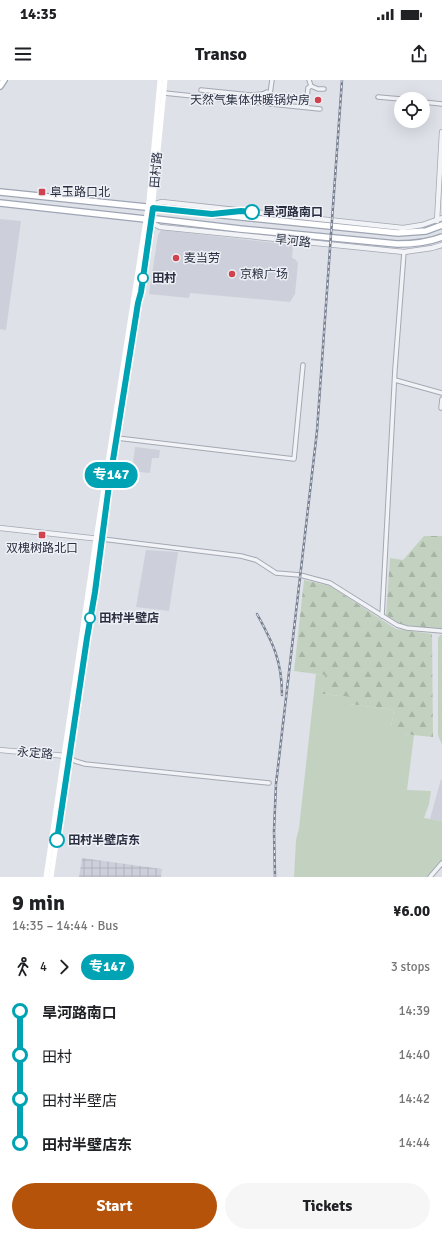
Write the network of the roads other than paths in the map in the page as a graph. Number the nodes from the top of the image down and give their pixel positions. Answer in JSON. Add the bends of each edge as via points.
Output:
{"nodes":[{"id":1,"x":4,"y":80,"type":"edge"},
{"id":2,"x":160,"y":80,"type":"edge"},
{"id":3,"x":165,"y":80,"type":"edge"},
{"id":4,"x":272,"y":80,"type":"edge"},
{"id":5,"x":309,"y":80,"type":"edge"},
{"id":6,"x":0,"y":86,"type":"edge"},
{"id":7,"x":311,"y":86,"type":"junction"},
{"id":8,"x":201,"y":90,"type":"dead end"},
{"id":9,"x":324,"y":90,"type":"dead end"},
{"id":10,"x":164,"y":93,"type":"junction"},
{"id":11,"x":263,"y":94,"type":"junction"},
{"id":12,"x":270,"y":94,"type":"junction"},
{"id":13,"x":378,"y":97,"type":"dead end"},
{"id":14,"x":298,"y":98,"type":"dead end"},
{"id":15,"x":394,"y":98,"type":"edge"},
{"id":16,"x":261,"y":103,"type":"junction"},
{"id":17,"x":430,"y":103,"type":"edge"},
{"id":18,"x":270,"y":104,"type":"junction"},
{"id":19,"x":442,"y":104,"type":"edge"},
{"id":20,"x":320,"y":109,"type":"dead end"},
{"id":21,"x":442,"y":132,"type":"edge"},
{"id":22,"x":0,"y":192,"type":"edge"},
{"id":23,"x":0,"y":203,"type":"edge"},
{"id":24,"x":151,"y":207,"type":"junction"},
{"id":25,"x":241,"y":211,"type":"junction"},
{"id":26,"x":212,"y":214,"type":"junction"},
{"id":27,"x":440,"y":219,"type":"edge"},
{"id":28,"x":145,"y":220,"type":"junction"},
{"id":29,"x":151,"y":221,"type":"junction"},
{"id":30,"x":207,"y":225,"type":"junction"},
{"id":31,"x":442,"y":225,"type":"edge"},
{"id":32,"x":235,"y":235,"type":"junction"},
{"id":33,"x":442,"y":237,"type":"edge"},
{"id":34,"x":442,"y":245,"type":"edge"},
{"id":35,"x":404,"y":252,"type":"junction"},
{"id":36,"x":303,"y":365,"type":"dead end"},
{"id":37,"x":395,"y":380,"type":"junction"},
{"id":38,"x":442,"y":393,"type":"edge"},
{"id":39,"x":442,"y":399,"type":"edge"},
{"id":40,"x":441,"y":408,"type":"edge"},
{"id":41,"x":116,"y":438,"type":"junction"},
{"id":42,"x":0,"y":528,"type":"edge"},
{"id":43,"x":99,"y":539,"type":"junction"},
{"id":44,"x":382,"y":616,"type":"junction"},
{"id":45,"x":442,"y":631,"type":"edge"},
{"id":46,"x":0,"y":750,"type":"edge"},
{"id":47,"x":64,"y":756,"type":"junction"},
{"id":48,"x":70,"y":758,"type":"junction"},
{"id":49,"x":269,"y":782,"type":"dead end"},
{"id":50,"x":442,"y":863,"type":"edge"},
{"id":51,"x":46,"y":877,"type":"edge"},
{"id":52,"x":51,"y":877,"type":"edge"},
{"id":53,"x":430,"y":877,"type":"edge"}],
"edges":[{"from":1,"to":6,"type":"main road"},
{"from":2,"to":24,"type":"main road","name":"田村路"},
{"from":3,"to":10,"type":"main road","name":"田村路"},
{"from":4,"to":12,"type":"street"},
{"from":5,"to":7,"type":"street"},
{"from":7,"to":9,"type":"street"},
{"from":7,"to":14,"type":"street","via":[[308,88],[307,99]]},
{"from":8,"to":11,"type":"street"},
{"from":10,"to":16,"type":"street"},
{"from":10,"to":24,"type":"main road","name":"田村路"},
{"from":11,"to":12,"type":"street"},
{"from":11,"to":16,"type":"street"},
{"from":12,"to":18,"type":"street"},
{"from":13,"to":15,"type":"street"},
{"from":16,"to":18,"type":"street"},
{"from":17,"to":19,"type":"street"},
{"from":18,"to":20,"type":"street"},
{"from":21,"to":27,"type":"street"},
{"from":22,"to":24,"type":"main road","name":"旱河路"},
{"from":23,"to":28,"type":"main road","name":"旱河路"},
{"from":24,"to":25,"type":"street","name":"旱河路","via":[[162,202]]},
{"from":24,"to":26,"type":"main road","name":"旱河路"},
{"from":24,"to":28,"type":"main road","name":"田村路"},
{"from":24,"to":29,"type":"main road","name":"田村路"},
{"from":25,"to":26,"type":"street"},
{"from":25,"to":27,"type":"street","name":"旱河路","via":[[403,228]]},
{"from":26,"to":31,"type":"main road","name":"旱河路","via":[[398,233],[426,231]]},
{"from":28,"to":29,"type":"main road","name":"旱河路"},
{"from":28,"to":43,"type":"main road","name":"田村路"},
{"from":29,"to":30,"type":"main road","name":"旱河路"},
{"from":29,"to":32,"type":"street","name":"旱河路","via":[[160,227]]},
{"from":29,"to":41,"type":"main road","name":"田村路"},
{"from":30,"to":32,"type":"street"},
{"from":30,"to":33,"type":"main road","name":"旱河路","via":[[397,244],[414,244]]},
{"from":32,"to":35,"type":"street","name":"旱河路"},
{"from":34,"to":35,"type":"street","name":"旱河路"},
{"from":35,"to":37,"type":"street"},
{"from":36,"to":41,"type":"street","via":[[294,459]]},
{"from":37,"to":38,"type":"street"},
{"from":37,"to":44,"type":"street"},
{"from":39,"to":40,"type":"street"},
{"from":41,"to":43,"type":"main road","name":"田村路"},
{"from":42,"to":43,"type":"street"},
{"from":43,"to":44,"type":"street","via":[[256,560],[276,573],[300,575],[330,583]]},
{"from":43,"to":47,"type":"main road","name":"田村路"},
{"from":43,"to":48,"type":"main road","name":"田村路","via":[[95,592]]},
{"from":44,"to":45,"type":"street","via":[[407,628]]},
{"from":46,"to":47,"type":"street","name":"永定路"},
{"from":47,"to":48,"type":"street","name":"永定路"},
{"from":47,"to":51,"type":"main road","name":"田村路"},
{"from":48,"to":49,"type":"street","via":[[85,764]]},
{"from":48,"to":52,"type":"main road","name":"田村路"},
{"from":50,"to":53,"type":"street"}]}
